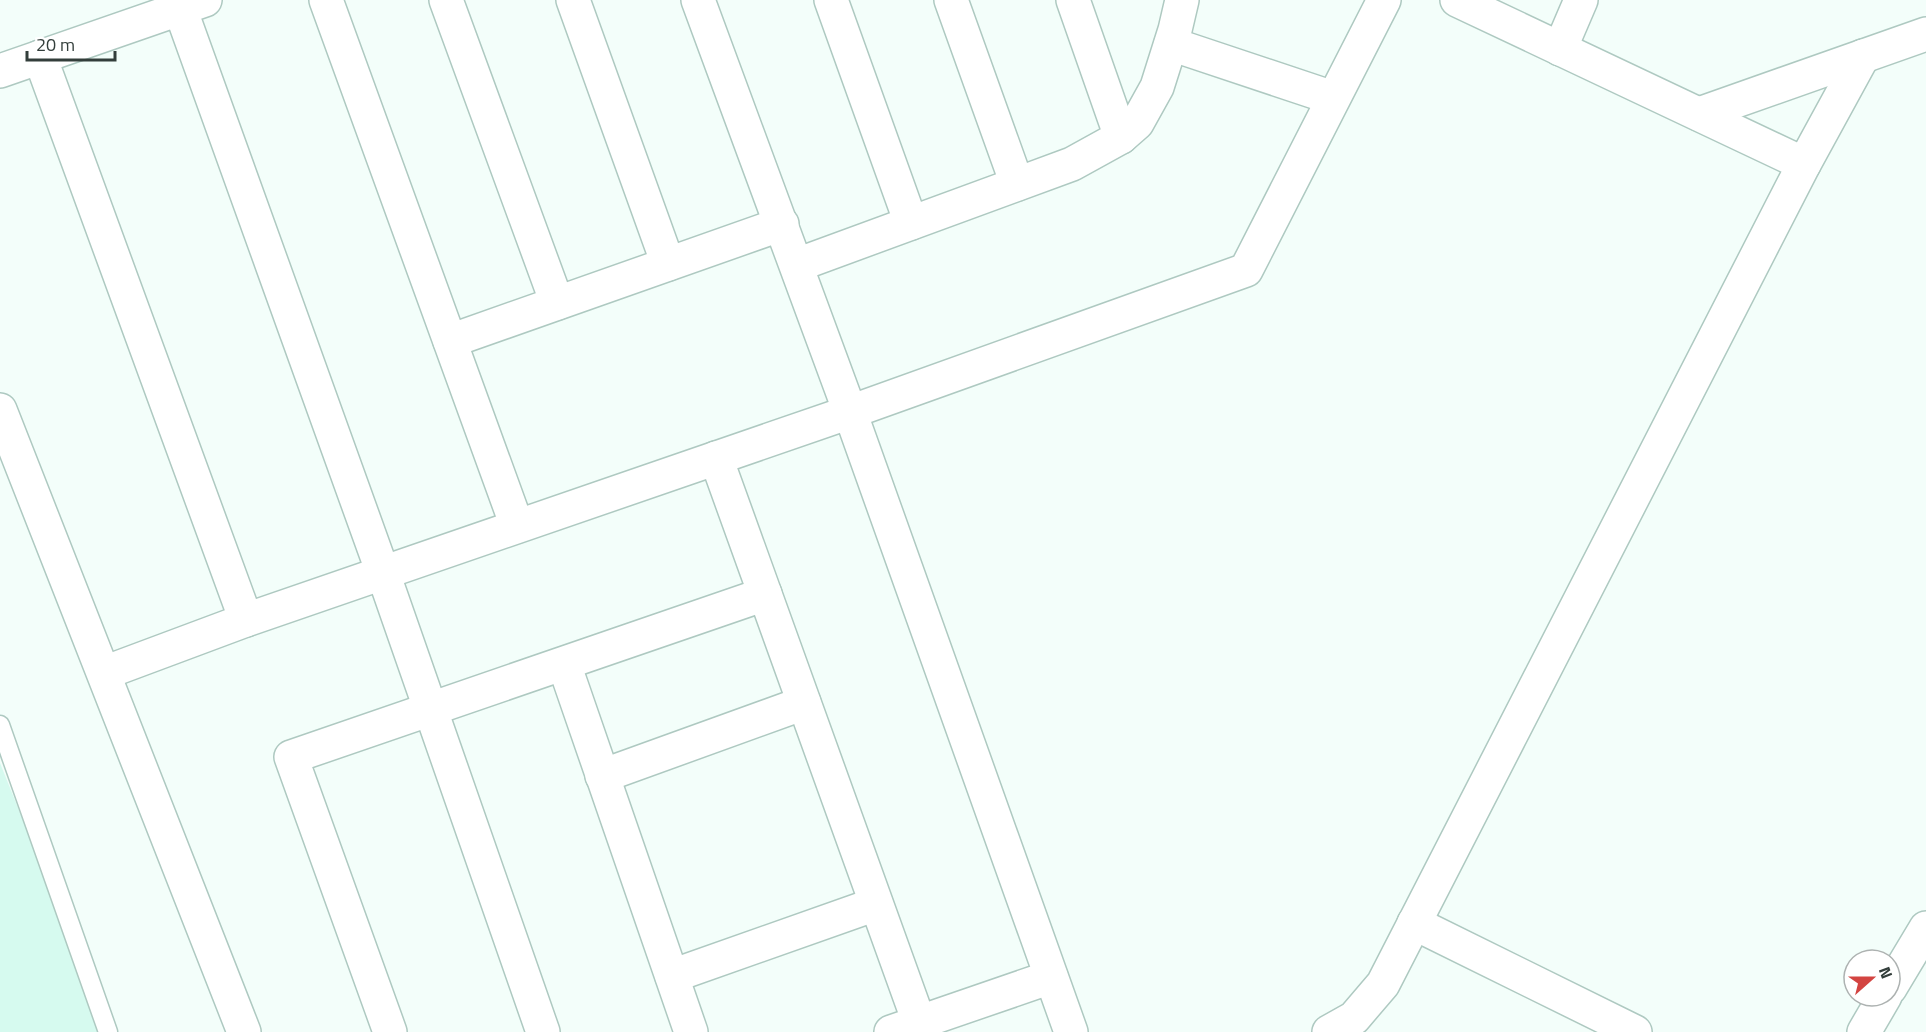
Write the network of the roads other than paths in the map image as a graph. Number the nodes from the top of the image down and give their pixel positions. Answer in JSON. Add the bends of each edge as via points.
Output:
{"nodes":[{"id":1,"x":326,"y":0,"type":"edge"},
{"id":2,"x":446,"y":0,"type":"edge"},
{"id":3,"x":573,"y":0,"type":"edge"},
{"id":4,"x":699,"y":0,"type":"edge"},
{"id":5,"x":831,"y":0,"type":"edge"},
{"id":6,"x":951,"y":0,"type":"edge"},
{"id":7,"x":1073,"y":0,"type":"edge"},
{"id":8,"x":1182,"y":0,"type":"edge"},
{"id":9,"x":1384,"y":0,"type":"edge"},
{"id":10,"x":1456,"y":0,"type":"edge"},
{"id":11,"x":1581,"y":0,"type":"edge"},
{"id":12,"x":187,"y":3,"type":"edge"},
{"id":13,"x":1926,"y":34,"type":"edge"},
{"id":14,"x":1171,"y":44,"type":"junction"},
{"id":15,"x":1560,"y":49,"type":"junction"},
{"id":16,"x":1863,"y":56,"type":"junction"},
{"id":17,"x":40,"y":57,"type":"junction"},
{"id":18,"x":0,"y":71,"type":"edge"},
{"id":19,"x":1334,"y":98,"type":"junction"},
{"id":20,"x":1699,"y":114,"type":"junction"},
{"id":21,"x":1121,"y":137,"type":"junction"},
{"id":22,"x":1804,"y":164,"type":"junction"},
{"id":23,"x":1017,"y":184,"type":"junction"},
{"id":24,"x":911,"y":223,"type":"junction"},
{"id":25,"x":782,"y":224,"type":"junction"},
{"id":26,"x":668,"y":264,"type":"junction"},
{"id":27,"x":797,"y":265,"type":"junction"},
{"id":28,"x":557,"y":303,"type":"junction"},
{"id":29,"x":450,"y":341,"type":"junction"},
{"id":30,"x":0,"y":410,"type":"edge"},
{"id":31,"x":850,"y":412,"type":"junction"},
{"id":32,"x":716,"y":458,"type":"junction"},
{"id":33,"x":517,"y":526,"type":"junction"},
{"id":34,"x":383,"y":573,"type":"junction"},
{"id":35,"x":765,"y":594,"type":"junction"},
{"id":36,"x":246,"y":620,"type":"junction"},
{"id":37,"x":564,"y":664,"type":"junction"},
{"id":38,"x":104,"y":673,"type":"junction"},
{"id":39,"x":804,"y":703,"type":"junction"},
{"id":40,"x":430,"y":710,"type":"junction"},
{"id":41,"x":0,"y":725,"type":"edge"},
{"id":42,"x":602,"y":776,"type":"junction"},
{"id":43,"x":876,"y":904,"type":"junction"},
{"id":44,"x":1414,"y":923,"type":"junction"},
{"id":45,"x":1921,"y":947,"type":"edge"},
{"id":46,"x":1902,"y":972,"type":"edge"},
{"id":47,"x":672,"y":976,"type":"junction"},
{"id":48,"x":1051,"y":977,"type":"junction"},
{"id":49,"x":1878,"y":1008,"type":"edge"},
{"id":50,"x":905,"y":1027,"type":"edge"},
{"id":51,"x":108,"y":1032,"type":"edge"},
{"id":52,"x":244,"y":1032,"type":"edge"},
{"id":53,"x":390,"y":1032,"type":"edge"},
{"id":54,"x":543,"y":1032,"type":"edge"},
{"id":55,"x":691,"y":1032,"type":"edge"},
{"id":56,"x":1071,"y":1032,"type":"edge"},
{"id":57,"x":1329,"y":1032,"type":"edge"},
{"id":58,"x":1635,"y":1032,"type":"edge"},
{"id":59,"x":1864,"y":1032,"type":"edge"}],
"edges":[{"from":1,"to":29,"type":"street"},
{"from":2,"to":28,"type":"street"},
{"from":3,"to":26,"type":"street"},
{"from":4,"to":25,"type":"street"},
{"from":5,"to":24,"type":"street"},
{"from":6,"to":23,"type":"street"},
{"from":7,"to":21,"type":"street"},
{"from":8,"to":14,"type":"street"},
{"from":9,"to":19,"type":"street"},
{"from":10,"to":15,"type":"street"},
{"from":11,"to":15,"type":"street"},
{"from":12,"to":17,"type":"street"},
{"from":12,"to":34,"type":"street"},
{"from":13,"to":16,"type":"street"},
{"from":14,"to":19,"type":"street"},
{"from":14,"to":21,"type":"street","via":[[1142,114]]},
{"from":15,"to":20,"type":"street"},
{"from":16,"to":20,"type":"street"},
{"from":16,"to":22,"type":"street"},
{"from":17,"to":18,"type":"street"},
{"from":17,"to":36,"type":"street"},
{"from":19,"to":31,"type":"street","via":[[1246,270]]},
{"from":20,"to":22,"type":"street"},
{"from":21,"to":23,"type":"street","via":[[1072,164]]},
{"from":22,"to":44,"type":"street"},
{"from":23,"to":24,"type":"street"},
{"from":24,"to":27,"type":"street"},
{"from":25,"to":26,"type":"street"},
{"from":25,"to":27,"type":"street"},
{"from":26,"to":28,"type":"street"},
{"from":27,"to":31,"type":"street"},
{"from":28,"to":29,"type":"street"},
{"from":29,"to":33,"type":"street"},
{"from":30,"to":38,"type":"street"},
{"from":31,"to":32,"type":"street"},
{"from":31,"to":48,"type":"street"},
{"from":32,"to":33,"type":"street"},
{"from":32,"to":35,"type":"street"},
{"from":33,"to":34,"type":"street"},
{"from":34,"to":36,"type":"street"},
{"from":34,"to":40,"type":"street"},
{"from":35,"to":37,"type":"street"},
{"from":35,"to":39,"type":"street"},
{"from":36,"to":38,"type":"street"},
{"from":37,"to":40,"type":"street"},
{"from":37,"to":42,"type":"street"},
{"from":38,"to":52,"type":"street"},
{"from":39,"to":42,"type":"street"},
{"from":39,"to":43,"type":"street"},
{"from":40,"to":53,"type":"street","via":[[291,758]]},
{"from":40,"to":54,"type":"street"},
{"from":41,"to":51,"type":"lane"},
{"from":42,"to":47,"type":"street"},
{"from":43,"to":47,"type":"street"},
{"from":43,"to":50,"type":"street"},
{"from":44,"to":57,"type":"street","via":[[1383,984],[1354,1018]]},
{"from":44,"to":58,"type":"street"},
{"from":45,"to":46,"type":"street"},
{"from":47,"to":55,"type":"street"},
{"from":48,"to":50,"type":"street"},
{"from":48,"to":56,"type":"street"},
{"from":49,"to":59,"type":"street"}]}
